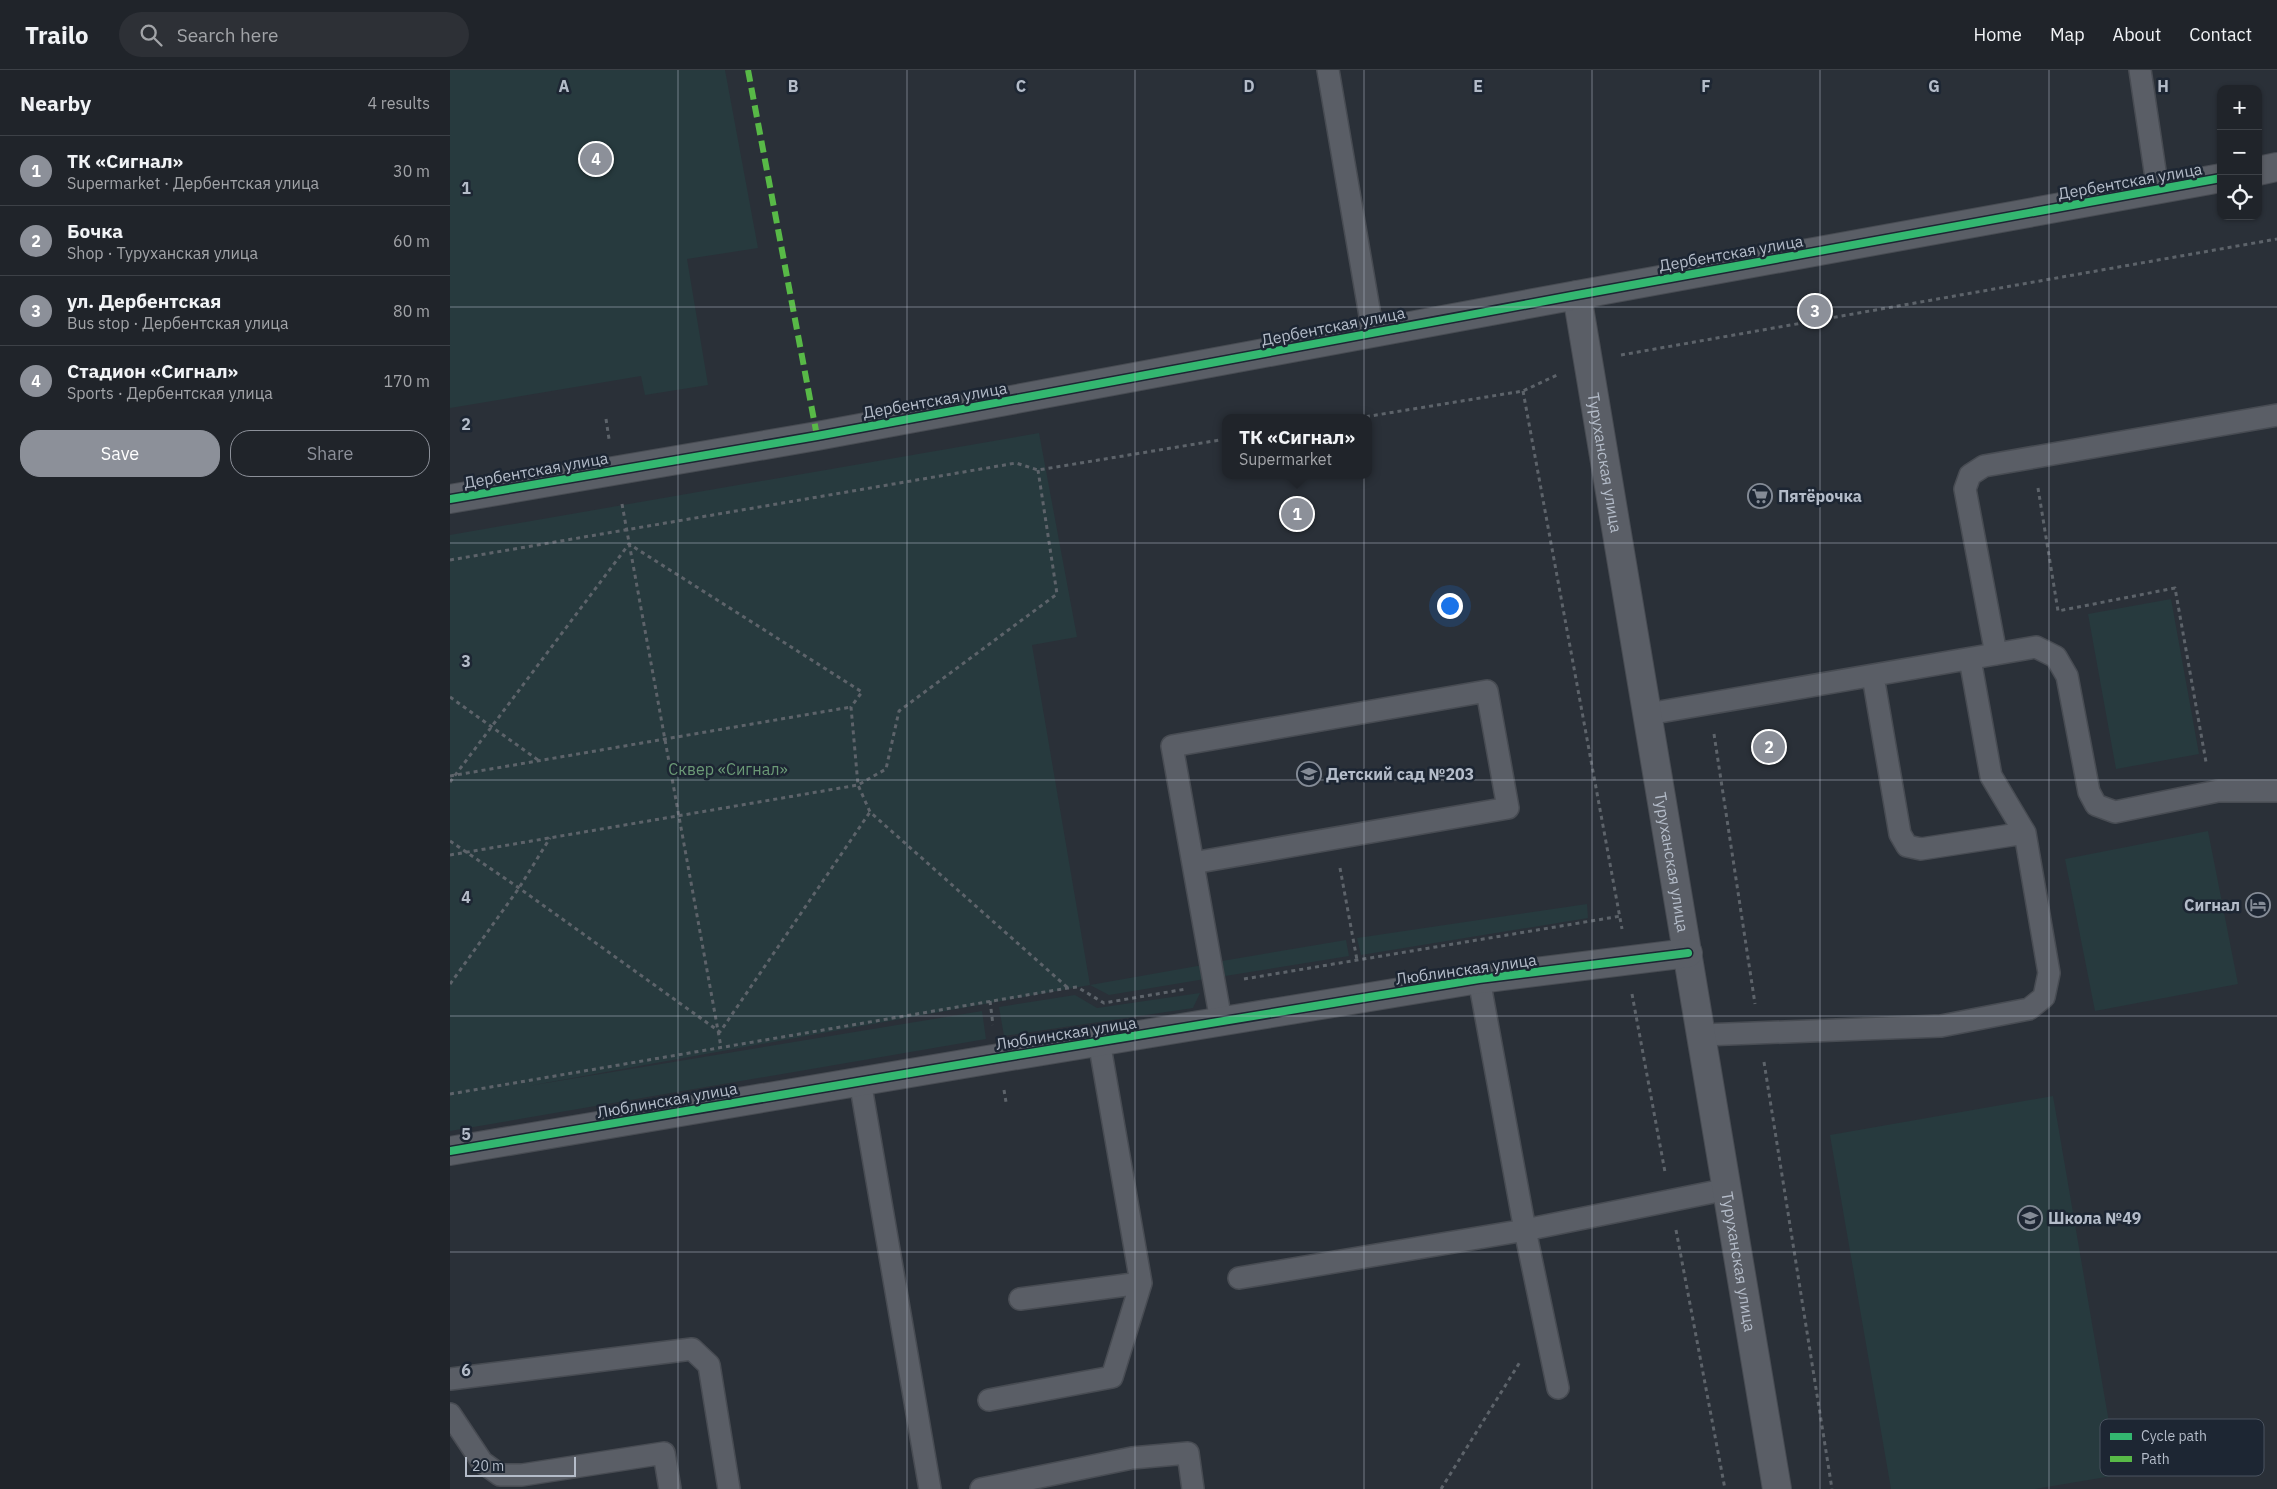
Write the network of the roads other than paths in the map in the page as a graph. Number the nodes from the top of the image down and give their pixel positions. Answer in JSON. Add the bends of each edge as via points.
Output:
{"nodes":[{"id":1,"x":1328,"y":70,"type":"edge"},
{"id":2,"x":2140,"y":70,"type":"edge"},
{"id":3,"x":2277,"y":168,"type":"edge"},
{"id":4,"x":2262,"y":170,"type":"edge"},
{"id":5,"x":2217,"y":179,"type":"edge"},
{"id":6,"x":2158,"y":191,"type":"junction"},
{"id":7,"x":1578,"y":295,"type":"junction"},
{"id":8,"x":1373,"y":333,"type":"junction"},
{"id":9,"x":2277,"y":415,"type":"edge"},
{"id":10,"x":450,"y":499,"type":"edge"},
{"id":11,"x":1996,"y":654,"type":"junction"},
{"id":12,"x":1970,"y":659,"type":"junction"},
{"id":13,"x":1873,"y":676,"type":"junction"},
{"id":14,"x":1648,"y":714,"type":"junction"},
{"id":15,"x":2277,"y":791,"type":"edge"},
{"id":16,"x":2025,"y":833,"type":"junction"},
{"id":17,"x":1193,"y":863,"type":"junction"},
{"id":18,"x":1688,"y":954,"type":"junction"},
{"id":19,"x":1479,"y":979,"type":"junction"},
{"id":20,"x":1221,"y":1022,"type":"junction"},
{"id":21,"x":1703,"y":1035,"type":"junction"},
{"id":22,"x":1099,"y":1041,"type":"junction"},
{"id":23,"x":860,"y":1081,"type":"junction"},
{"id":24,"x":450,"y":1151,"type":"edge"},
{"id":25,"x":1728,"y":1189,"type":"junction"},
{"id":26,"x":1526,"y":1230,"type":"junction"},
{"id":27,"x":1239,"y":1278,"type":"dead end"},
{"id":28,"x":1142,"y":1283,"type":"junction"},
{"id":29,"x":1020,"y":1300,"type":"dead end"},
{"id":30,"x":450,"y":1379,"type":"edge"},
{"id":31,"x":1558,"y":1388,"type":"dead end"},
{"id":32,"x":989,"y":1400,"type":"dead end"},
{"id":33,"x":450,"y":1414,"type":"edge"},
{"id":34,"x":670,"y":1489,"type":"edge"},
{"id":35,"x":729,"y":1489,"type":"edge"},
{"id":36,"x":930,"y":1489,"type":"edge"},
{"id":37,"x":981,"y":1489,"type":"edge"},
{"id":38,"x":1193,"y":1489,"type":"edge"},
{"id":39,"x":1777,"y":1489,"type":"edge"}],
"edges":[{"from":1,"to":8,"type":"lane"},
{"from":2,"to":6,"type":"lane"},
{"from":3,"to":4,"type":"street"},
{"from":5,"to":6,"type":"street","name":"Дербентская улица"},
{"from":6,"to":7,"type":"street","name":"Дербентская улица"},
{"from":7,"to":8,"type":"street","name":"Дербентская улица"},
{"from":7,"to":14,"type":"street","name":"Туруханская улица"},
{"from":8,"to":10,"type":"street","name":"Дербентская улица","via":[[817,436]]},
{"from":9,"to":11,"type":"lane","via":[[1984,466],[1970,475],[1965,489]]},
{"from":11,"to":12,"type":"lane"},
{"from":11,"to":15,"type":"lane","via":[[2036,646],[2056,657],[2067,676],[2089,792],[2096,805],[2115,812],[2212,793]]},
{"from":12,"to":13,"type":"lane"},
{"from":12,"to":16,"type":"lane","via":[[1991,776]]},
{"from":13,"to":14,"type":"lane"},
{"from":13,"to":16,"type":"lane","via":[[1900,834],[1907,846],[1921,849]]},
{"from":14,"to":18,"type":"street","name":"Туруханская улица"},
{"from":16,"to":21,"type":"lane","via":[[2049,973],[2044,997],[2030,1009],[1940,1026]]},
{"from":17,"to":17,"type":"lane","via":[[1172,746],[1487,691],[1508,808]]},
{"from":17,"to":20,"type":"lane"},
{"from":18,"to":19,"type":"street","name":"Люблинская улица"},
{"from":18,"to":21,"type":"street","name":"Туруханская улица"},
{"from":19,"to":20,"type":"street","name":"Люблинская улица"},
{"from":19,"to":26,"type":"lane"},
{"from":20,"to":22,"type":"street","name":"Люблинская улица"},
{"from":21,"to":25,"type":"street","name":"Туруханская улица"},
{"from":22,"to":23,"type":"street","name":"Люблинская улица"},
{"from":22,"to":28,"type":"lane"},
{"from":23,"to":24,"type":"street","name":"Люблинская улица"},
{"from":23,"to":36,"type":"lane"},
{"from":25,"to":26,"type":"lane"},
{"from":25,"to":39,"type":"street","name":"Туруханская улица"},
{"from":26,"to":27,"type":"lane"},
{"from":26,"to":31,"type":"lane"},
{"from":28,"to":29,"type":"lane"},
{"from":28,"to":32,"type":"lane","via":[[1112,1376]]},
{"from":30,"to":35,"type":"lane","via":[[692,1349],[709,1365]]},
{"from":33,"to":34,"type":"lane","via":[[482,1462],[500,1475],[522,1475],[664,1453]]},
{"from":37,"to":38,"type":"lane","via":[[1132,1458],[1188,1453]]}]}
